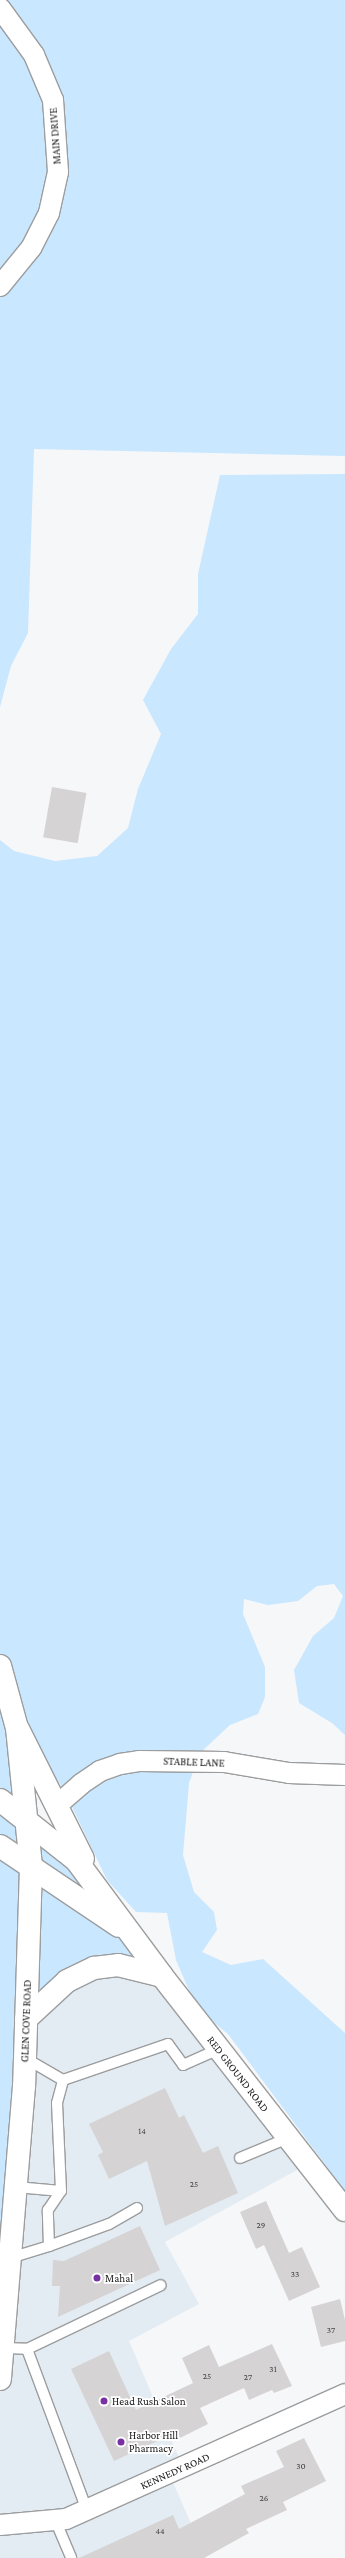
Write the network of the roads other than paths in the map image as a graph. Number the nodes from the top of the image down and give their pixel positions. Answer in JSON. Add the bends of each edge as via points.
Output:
{"nodes":[{"id":1,"x":0,"y":8,"type":"edge"},
{"id":2,"x":0,"y":286,"type":"edge"},
{"id":3,"x":0,"y":1666,"type":"edge"},
{"id":4,"x":17,"y":1728,"type":"junction"},
{"id":5,"x":345,"y":1775,"type":"edge"},
{"id":6,"x":0,"y":1800,"type":"edge"},
{"id":7,"x":56,"y":1806,"type":"junction"},
{"id":8,"x":27,"y":1819,"type":"junction"},
{"id":9,"x":0,"y":1846,"type":"edge"},
{"id":10,"x":31,"y":1867,"type":"junction"},
{"id":11,"x":101,"y":1892,"type":"junction"},
{"id":12,"x":134,"y":1935,"type":"junction"},
{"id":13,"x":162,"y":1976,"type":"junction"},
{"id":14,"x":26,"y":2019,"type":"junction"},
{"id":15,"x":219,"y":2048,"type":"junction"},
{"id":16,"x":25,"y":2058,"type":"junction"},
{"id":17,"x":63,"y":2080,"type":"junction"},
{"id":18,"x":288,"y":2138,"type":"junction"},
{"id":19,"x":240,"y":2158,"type":"dead end"},
{"id":20,"x":16,"y":2188,"type":"junction"},
{"id":21,"x":61,"y":2191,"type":"junction"},
{"id":22,"x":137,"y":2208,"type":"dead end"},
{"id":23,"x":345,"y":2210,"type":"edge"},
{"id":24,"x":49,"y":2246,"type":"junction"},
{"id":25,"x":10,"y":2258,"type":"junction"},
{"id":26,"x":160,"y":2285,"type":"dead end"},
{"id":27,"x":3,"y":2348,"type":"junction"},
{"id":28,"x":27,"y":2349,"type":"junction"},
{"id":29,"x":0,"y":2379,"type":"edge"},
{"id":30,"x":345,"y":2394,"type":"edge"},
{"id":31,"x":87,"y":2510,"type":"junction"},
{"id":32,"x":56,"y":2522,"type":"junction"},
{"id":33,"x":0,"y":2525,"type":"edge"},
{"id":34,"x":71,"y":2558,"type":"edge"}],
"edges":[{"from":1,"to":2,"type":"street","name":"MAIN DRIVE","via":[[34,54],[53,100],[58,172],[49,213],[31,248]]},
{"from":3,"to":4,"type":"street","name":"GLEN COVE ROAD"},
{"from":4,"to":7,"type":"street"},
{"from":4,"to":8,"type":"street","name":"GLEN COVE ROAD"},
{"from":5,"to":7,"type":"street","name":"STABLE LANE","via":[[289,1773],[224,1762],[139,1761],[100,1771]]},
{"from":6,"to":8,"type":"street","name":"RED GROUND ROAD"},
{"from":7,"to":11,"type":"street"},
{"from":8,"to":10,"type":"street","name":"GLEN COVE ROAD"},
{"from":8,"to":11,"type":"street","name":"RED GROUND ROAD","via":[[76,1860]]},
{"from":9,"to":10,"type":"street","name":"RED GROUND ROAD"},
{"from":10,"to":12,"type":"street","name":"RED GROUND ROAD"},
{"from":10,"to":14,"type":"street","name":"GLEN COVE ROAD"},
{"from":11,"to":12,"type":"street","name":"RED GROUND ROAD"},
{"from":12,"to":13,"type":"street","name":"RED GROUND ROAD"},
{"from":13,"to":14,"type":"street","via":[[130,1967],[94,1968],[70,1978]]},
{"from":13,"to":15,"type":"street","name":"RED GROUND ROAD"},
{"from":14,"to":16,"type":"street","name":"GLEN COVE ROAD"},
{"from":15,"to":17,"type":"lane","via":[[183,2065],[168,2044]]},
{"from":15,"to":18,"type":"street","name":"RED GROUND ROAD"},
{"from":16,"to":17,"type":"lane"},
{"from":16,"to":20,"type":"street","name":"GLEN COVE ROAD"},
{"from":17,"to":21,"type":"lane","via":[[57,2103]]},
{"from":18,"to":19,"type":"lane"},
{"from":18,"to":23,"type":"street","name":"RED GROUND ROAD"},
{"from":20,"to":21,"type":"lane"},
{"from":20,"to":25,"type":"street","name":"GLEN COVE ROAD"},
{"from":21,"to":24,"type":"lane","via":[[48,2210]]},
{"from":22,"to":24,"type":"lane","via":[[109,2224]]},
{"from":24,"to":25,"type":"lane"},
{"from":25,"to":27,"type":"street","name":"GLEN COVE ROAD"},
{"from":26,"to":28,"type":"lane"},
{"from":27,"to":28,"type":"lane"},
{"from":27,"to":29,"type":"street","name":"GLEN COVE ROAD"},
{"from":28,"to":31,"type":"lane"},
{"from":30,"to":31,"type":"street","name":"KENNEDY ROAD"},
{"from":31,"to":32,"type":"street","name":"KENNEDY ROAD"},
{"from":32,"to":33,"type":"street","name":"KENNEDY ROAD"},
{"from":32,"to":34,"type":"lane"}]}
